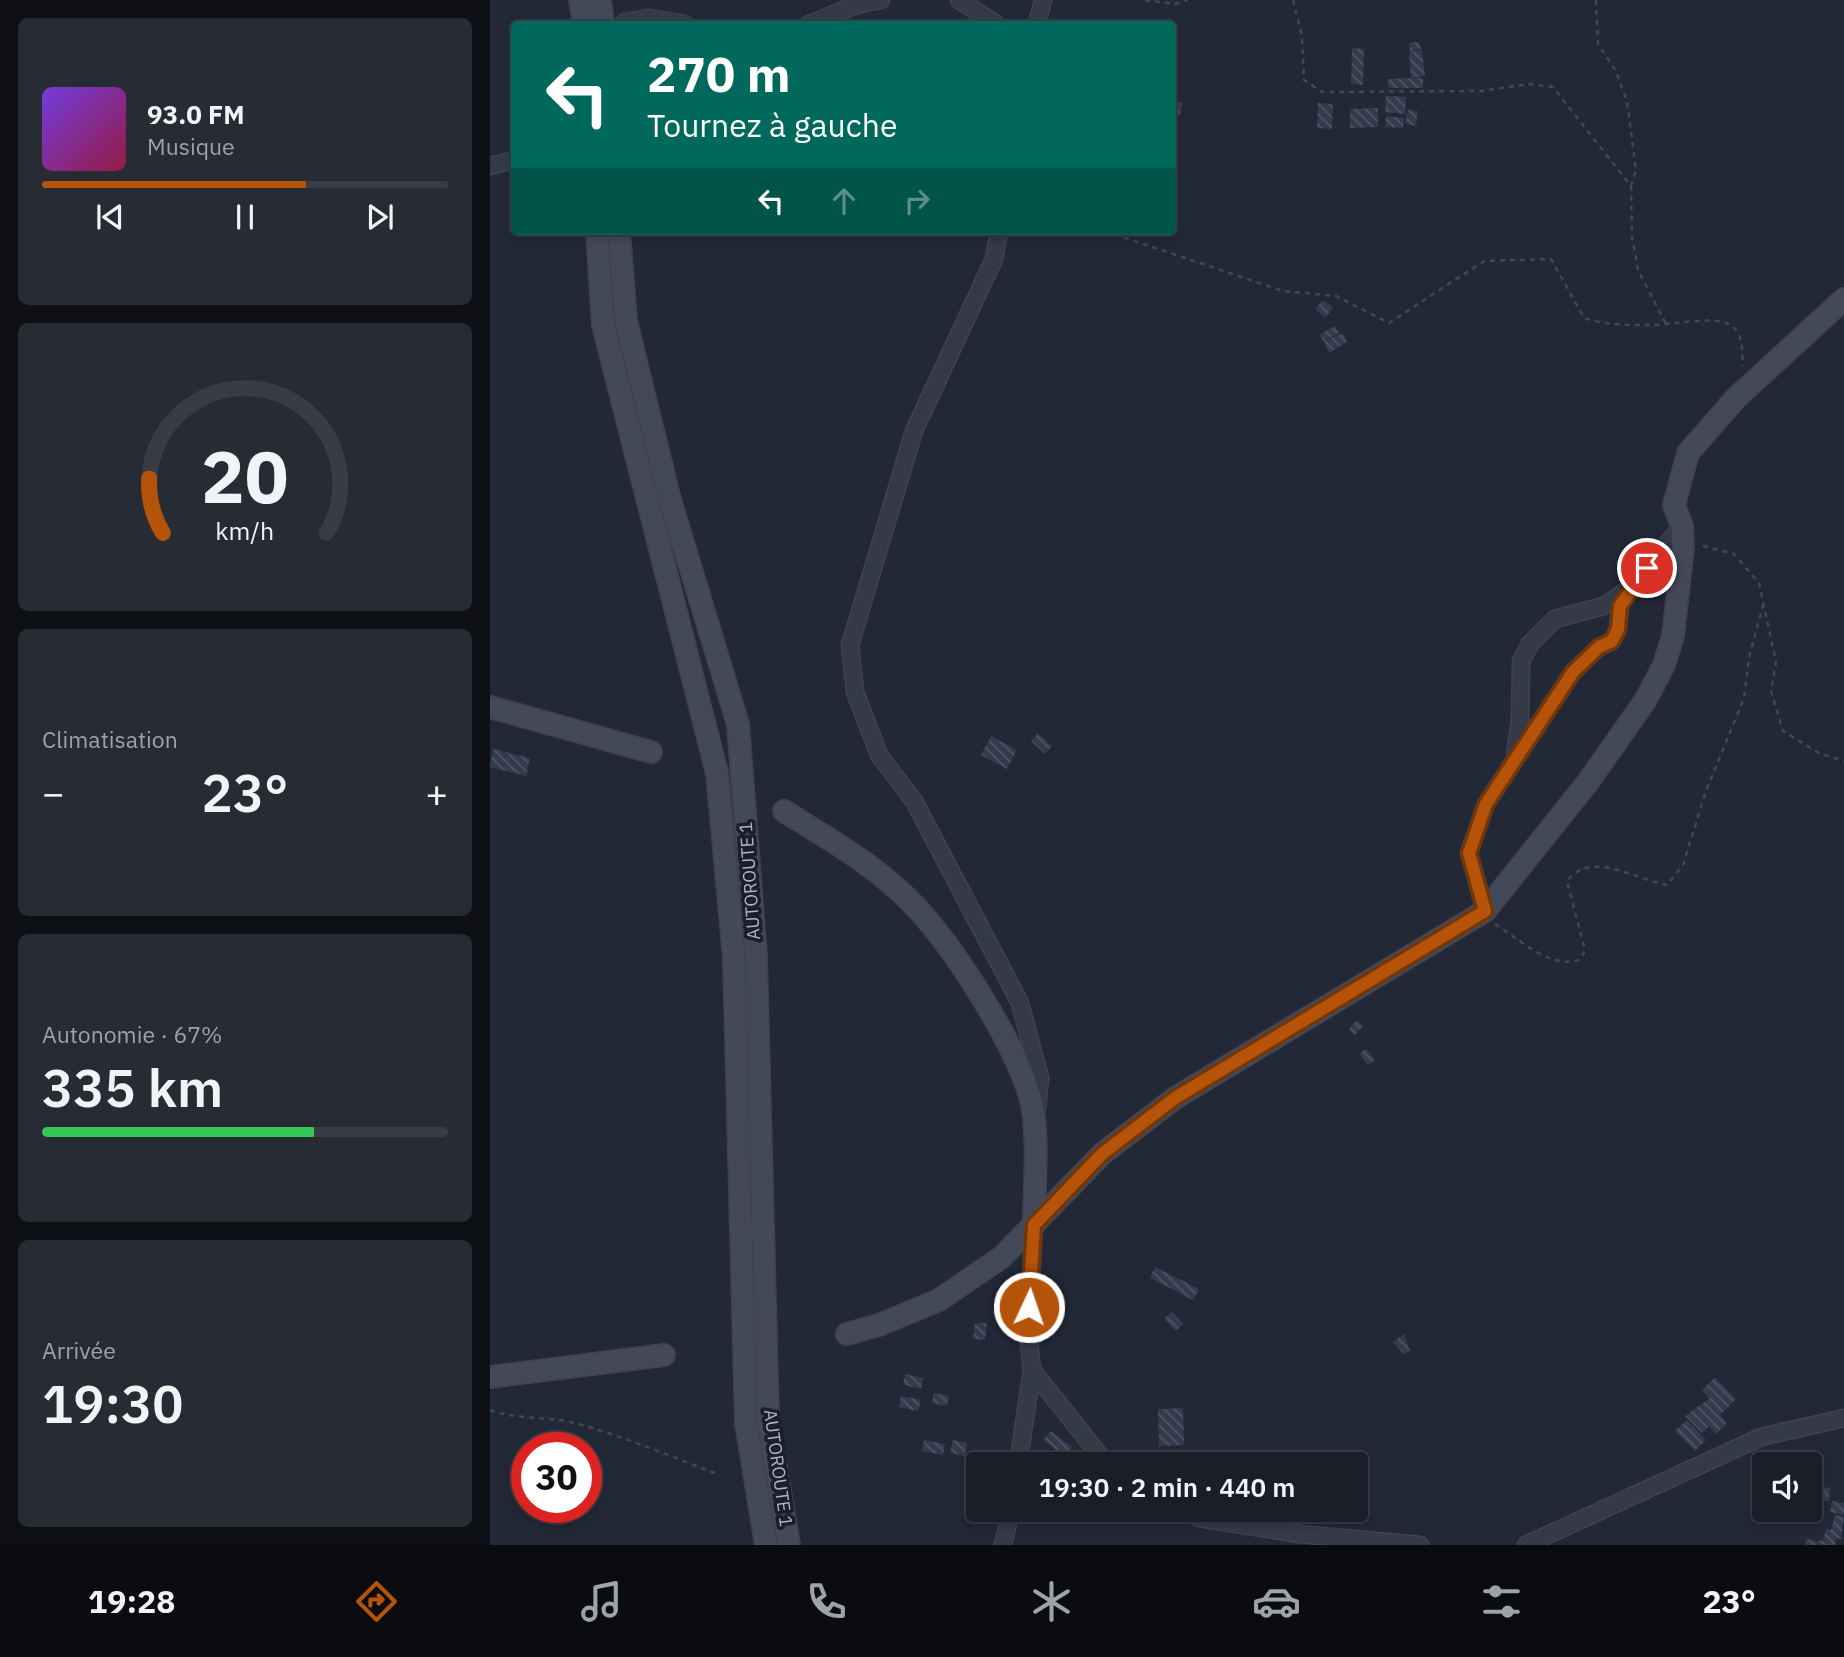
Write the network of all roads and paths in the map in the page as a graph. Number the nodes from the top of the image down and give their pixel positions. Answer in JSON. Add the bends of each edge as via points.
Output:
{"nodes":[{"id":1,"x":580,"y":0,"type":"edge"},
{"id":2,"x":600,"y":0,"type":"edge"},
{"id":3,"x":881,"y":0,"type":"edge"},
{"id":4,"x":959,"y":0,"type":"edge"},
{"id":5,"x":1043,"y":0,"type":"edge"},
{"id":6,"x":1145,"y":0,"type":"edge"},
{"id":7,"x":1188,"y":0,"type":"edge"},
{"id":8,"x":1293,"y":0,"type":"edge"},
{"id":9,"x":1596,"y":0,"type":"edge"},
{"id":10,"x":584,"y":21,"type":"edge"},
{"id":11,"x":613,"y":21,"type":"edge"},
{"id":12,"x":628,"y":21,"type":"edge"},
{"id":13,"x":667,"y":21,"type":"edge"},
{"id":14,"x":817,"y":21,"type":"edge"},
{"id":15,"x":991,"y":21,"type":"edge"},
{"id":16,"x":1038,"y":21,"type":"edge"},
{"id":17,"x":511,"y":161,"type":"edge"},
{"id":18,"x":490,"y":166,"type":"edge"},
{"id":19,"x":1631,"y":186,"type":"junction"},
{"id":20,"x":597,"y":235,"type":"edge"},
{"id":21,"x":619,"y":235,"type":"edge"},
{"id":22,"x":998,"y":235,"type":"edge"},
{"id":23,"x":1117,"y":235,"type":"edge"},
{"id":24,"x":1844,"y":299,"type":"edge"},
{"id":25,"x":1666,"y":324,"type":"junction"},
{"id":26,"x":1736,"y":398,"type":"junction"},
{"id":27,"x":1682,"y":534,"type":"junction"},
{"id":28,"x":1629,"y":589,"type":"junction"},
{"id":29,"x":1764,"y":603,"type":"junction"},
{"id":30,"x":490,"y":707,"type":"edge"},
{"id":31,"x":651,"y":752,"type":"dead end"},
{"id":32,"x":1514,"y":761,"type":"junction"},
{"id":33,"x":1844,"y":761,"type":"edge"},
{"id":34,"x":784,"y":811,"type":"dead end"},
{"id":35,"x":1485,"y":911,"type":"junction"},
{"id":36,"x":1034,"y":1145,"type":"junction"},
{"id":37,"x":1034,"y":1225,"type":"junction"},
{"id":38,"x":847,"y":1334,"type":"dead end"},
{"id":39,"x":664,"y":1355,"type":"dead end"},
{"id":40,"x":1032,"y":1370,"type":"junction"},
{"id":41,"x":490,"y":1377,"type":"edge"},
{"id":42,"x":490,"y":1410,"type":"edge"},
{"id":43,"x":1844,"y":1418,"type":"edge"},
{"id":44,"x":1020,"y":1452,"type":"edge"},
{"id":45,"x":1097,"y":1452,"type":"edge"},
{"id":46,"x":717,"y":1474,"type":"dead end"},
{"id":47,"x":1008,"y":1522,"type":"edge"},
{"id":48,"x":1224,"y":1522,"type":"edge"},
{"id":49,"x":766,"y":1545,"type":"edge"},
{"id":50,"x":789,"y":1545,"type":"edge"},
{"id":51,"x":1003,"y":1545,"type":"edge"},
{"id":52,"x":1420,"y":1545,"type":"edge"},
{"id":53,"x":1526,"y":1545,"type":"edge"}],
"edges":[{"from":1,"to":10,"type":"main road"},
{"from":2,"to":11,"type":"main road"},
{"from":3,"to":14,"type":"street","via":[[853,4]]},
{"from":4,"to":15,"type":"street"},
{"from":5,"to":16,"type":"street"},
{"from":6,"to":7,"type":"path","via":[[1175,4]]},
{"from":8,"to":19,"type":"path","via":[[1302,36],[1304,80],[1322,92],[1480,92],[1531,84],[1553,88]]},
{"from":9,"to":19,"type":"path","via":[[1598,44],[1616,71],[1627,101],[1636,170]]},
{"from":12,"to":13,"type":"street"},
{"from":17,"to":18,"type":"street"},
{"from":19,"to":25,"type":"path","via":[[1638,270]]},
{"from":20,"to":49,"type":"main road","name":"AUTOROUTE 1","via":[[603,324],[717,773],[734,958],[746,1423]]},
{"from":21,"to":50,"type":"main road","name":"AUTOROUTE 1","via":[[626,321],[670,500],[738,724],[756,957],[768,1421]]},
{"from":22,"to":36,"type":"street","via":[[994,259],[915,430],[850,645],[855,692],[879,755],[914,801],[1020,1003],[1040,1078]]},
{"from":23,"to":25,"type":"path","via":[[1283,291],[1336,296],[1389,323],[1484,261],[1551,258],[1584,318],[1598,323]]},
{"from":24,"to":26,"type":"main road"},
{"from":25,"to":26,"type":"path","via":[[1725,323],[1736,329],[1743,358]]},
{"from":26,"to":27,"type":"main road","via":[[1688,453],[1674,505]]},
{"from":27,"to":28,"type":"street"},
{"from":27,"to":29,"type":"path","via":[[1734,554],[1759,583]]},
{"from":27,"to":35,"type":"main road","via":[[1674,624],[1664,666],[1588,782]]},
{"from":28,"to":32,"type":"street","via":[[1612,641],[1573,672]]},
{"from":28,"to":32,"type":"street","via":[[1604,606],[1555,619],[1530,644],[1521,662]]},
{"from":29,"to":33,"type":"path","via":[[1776,663],[1771,691],[1783,732],[1819,753]]},
{"from":29,"to":35,"type":"path","via":[[1749,657],[1744,698],[1706,791],[1683,864],[1667,885],[1619,869],[1591,867],[1572,874],[1568,893],[1585,950],[1581,959],[1570,964],[1535,950],[1491,922]]},
{"from":30,"to":31,"type":"main road"},
{"from":32,"to":35,"type":"street","via":[[1486,804],[1469,853]]},
{"from":34,"to":36,"type":"main road","via":[[860,859],[900,892],[950,951],[982,996],[1030,1094]]},
{"from":35,"to":37,"type":"main road","via":[[1175,1098],[1102,1154]]},
{"from":36,"to":37,"type":"main road"},
{"from":37,"to":38,"type":"main road","via":[[1002,1257],[939,1300]]},
{"from":37,"to":40,"type":"street","via":[[1028,1334]]},
{"from":39,"to":41,"type":"main road"},
{"from":40,"to":44,"type":"street"},
{"from":40,"to":45,"type":"street"},
{"from":42,"to":46,"type":"path","via":[[572,1422]]},
{"from":43,"to":53,"type":"street","via":[[1761,1437]]},
{"from":47,"to":51,"type":"street"},
{"from":48,"to":52,"type":"street"}]}
